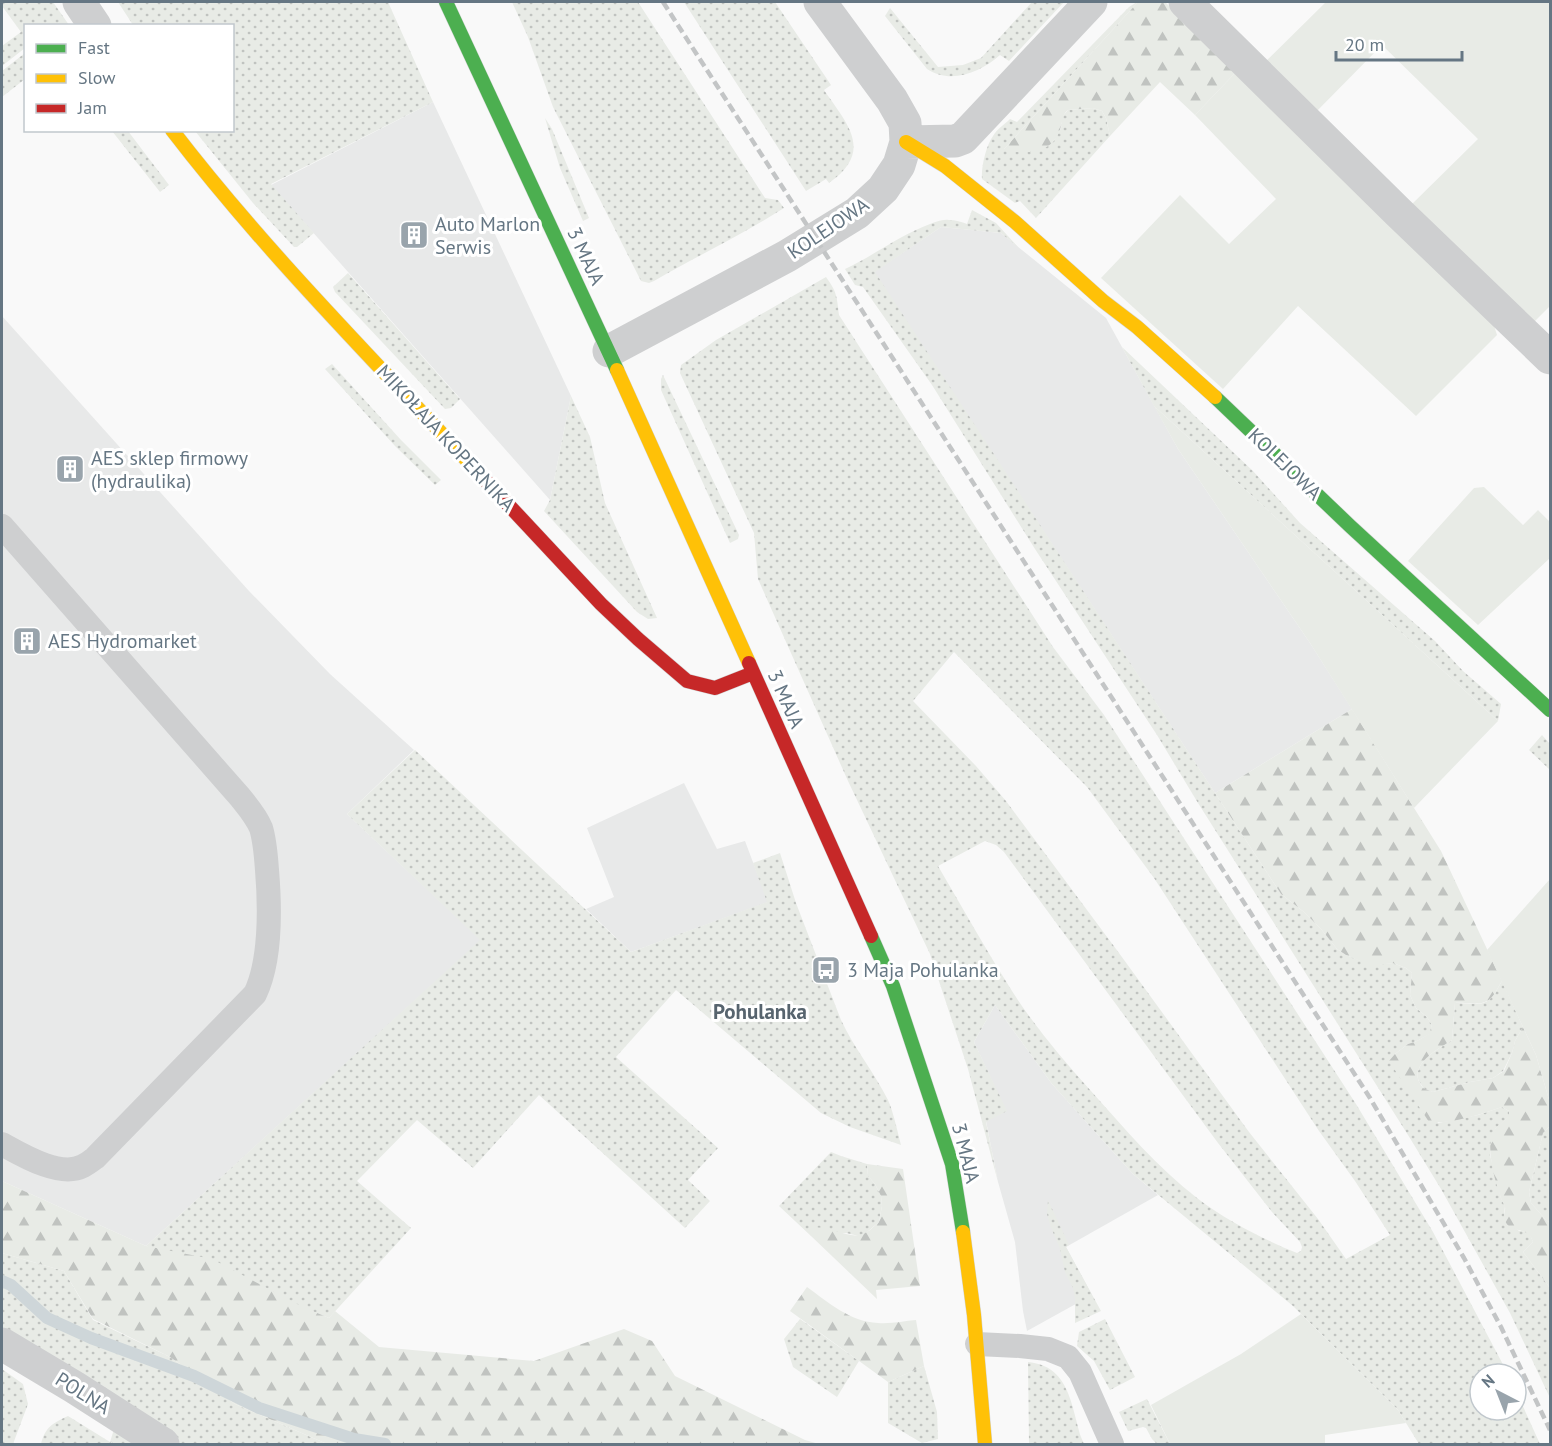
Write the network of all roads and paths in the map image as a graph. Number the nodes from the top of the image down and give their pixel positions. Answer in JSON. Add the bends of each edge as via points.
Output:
{"nodes":[{"id":1,"x":79,"y":2,"type":"edge"},
{"id":2,"x":446,"y":2,"type":"edge"},
{"id":3,"x":820,"y":2,"type":"edge"},
{"id":4,"x":1091,"y":2,"type":"edge"},
{"id":5,"x":1185,"y":2,"type":"edge"},
{"id":6,"x":94,"y":24,"type":"edge"},
{"id":7,"x":174,"y":132,"type":"edge"},
{"id":8,"x":906,"y":142,"type":"junction"},
{"id":9,"x":609,"y":351,"type":"junction"},
{"id":10,"x":1551,"y":358,"type":"edge"},
{"id":11,"x":2,"y":526,"type":"edge"},
{"id":12,"x":753,"y":673,"type":"junction"},
{"id":13,"x":1551,"y":710,"type":"edge"},
{"id":14,"x":2,"y":1144,"type":"edge"},
{"id":15,"x":2,"y":1344,"type":"edge"},
{"id":16,"x":977,"y":1344,"type":"junction"},
{"id":17,"x":163,"y":1444,"type":"edge"},
{"id":18,"x":985,"y":1444,"type":"edge"},
{"id":19,"x":1112,"y":1444,"type":"edge"}],
"edges":[{"from":1,"to":6,"type":"street"},
{"from":2,"to":9,"type":"street","name":"3 MAJA"},
{"from":3,"to":8,"type":"street","via":[[892,100],[904,123]]},
{"from":4,"to":8,"type":"street","via":[[963,138]]},
{"from":5,"to":10,"type":"street"},
{"from":7,"to":12,"type":"street","name":"MIKOŁAJA KOPERNIKA","via":[[270,248],[638,639],[687,681],[715,688]]},
{"from":8,"to":9,"type":"street","name":"KOLEJOWA","via":[[899,165],[884,189],[857,213],[787,256]]},
{"from":8,"to":13,"type":"street","name":"KOLEJOWA","via":[[945,166],[1016,222],[1195,378]]},
{"from":9,"to":12,"type":"street","name":"3 MAJA"},
{"from":11,"to":14,"type":"lane","via":[[255,817],[265,852],[269,924],[262,976],[255,994],[94,1158],[84,1166],[66,1170],[32,1160]]},
{"from":12,"to":16,"type":"street","name":"3 MAJA","via":[[893,986],[952,1164]]},
{"from":15,"to":17,"type":"street","name":"POLNA"},
{"from":16,"to":18,"type":"street","name":"3 MAJA"},
{"from":16,"to":19,"type":"lane","via":[[1048,1349],[1068,1357],[1080,1372]]}]}
